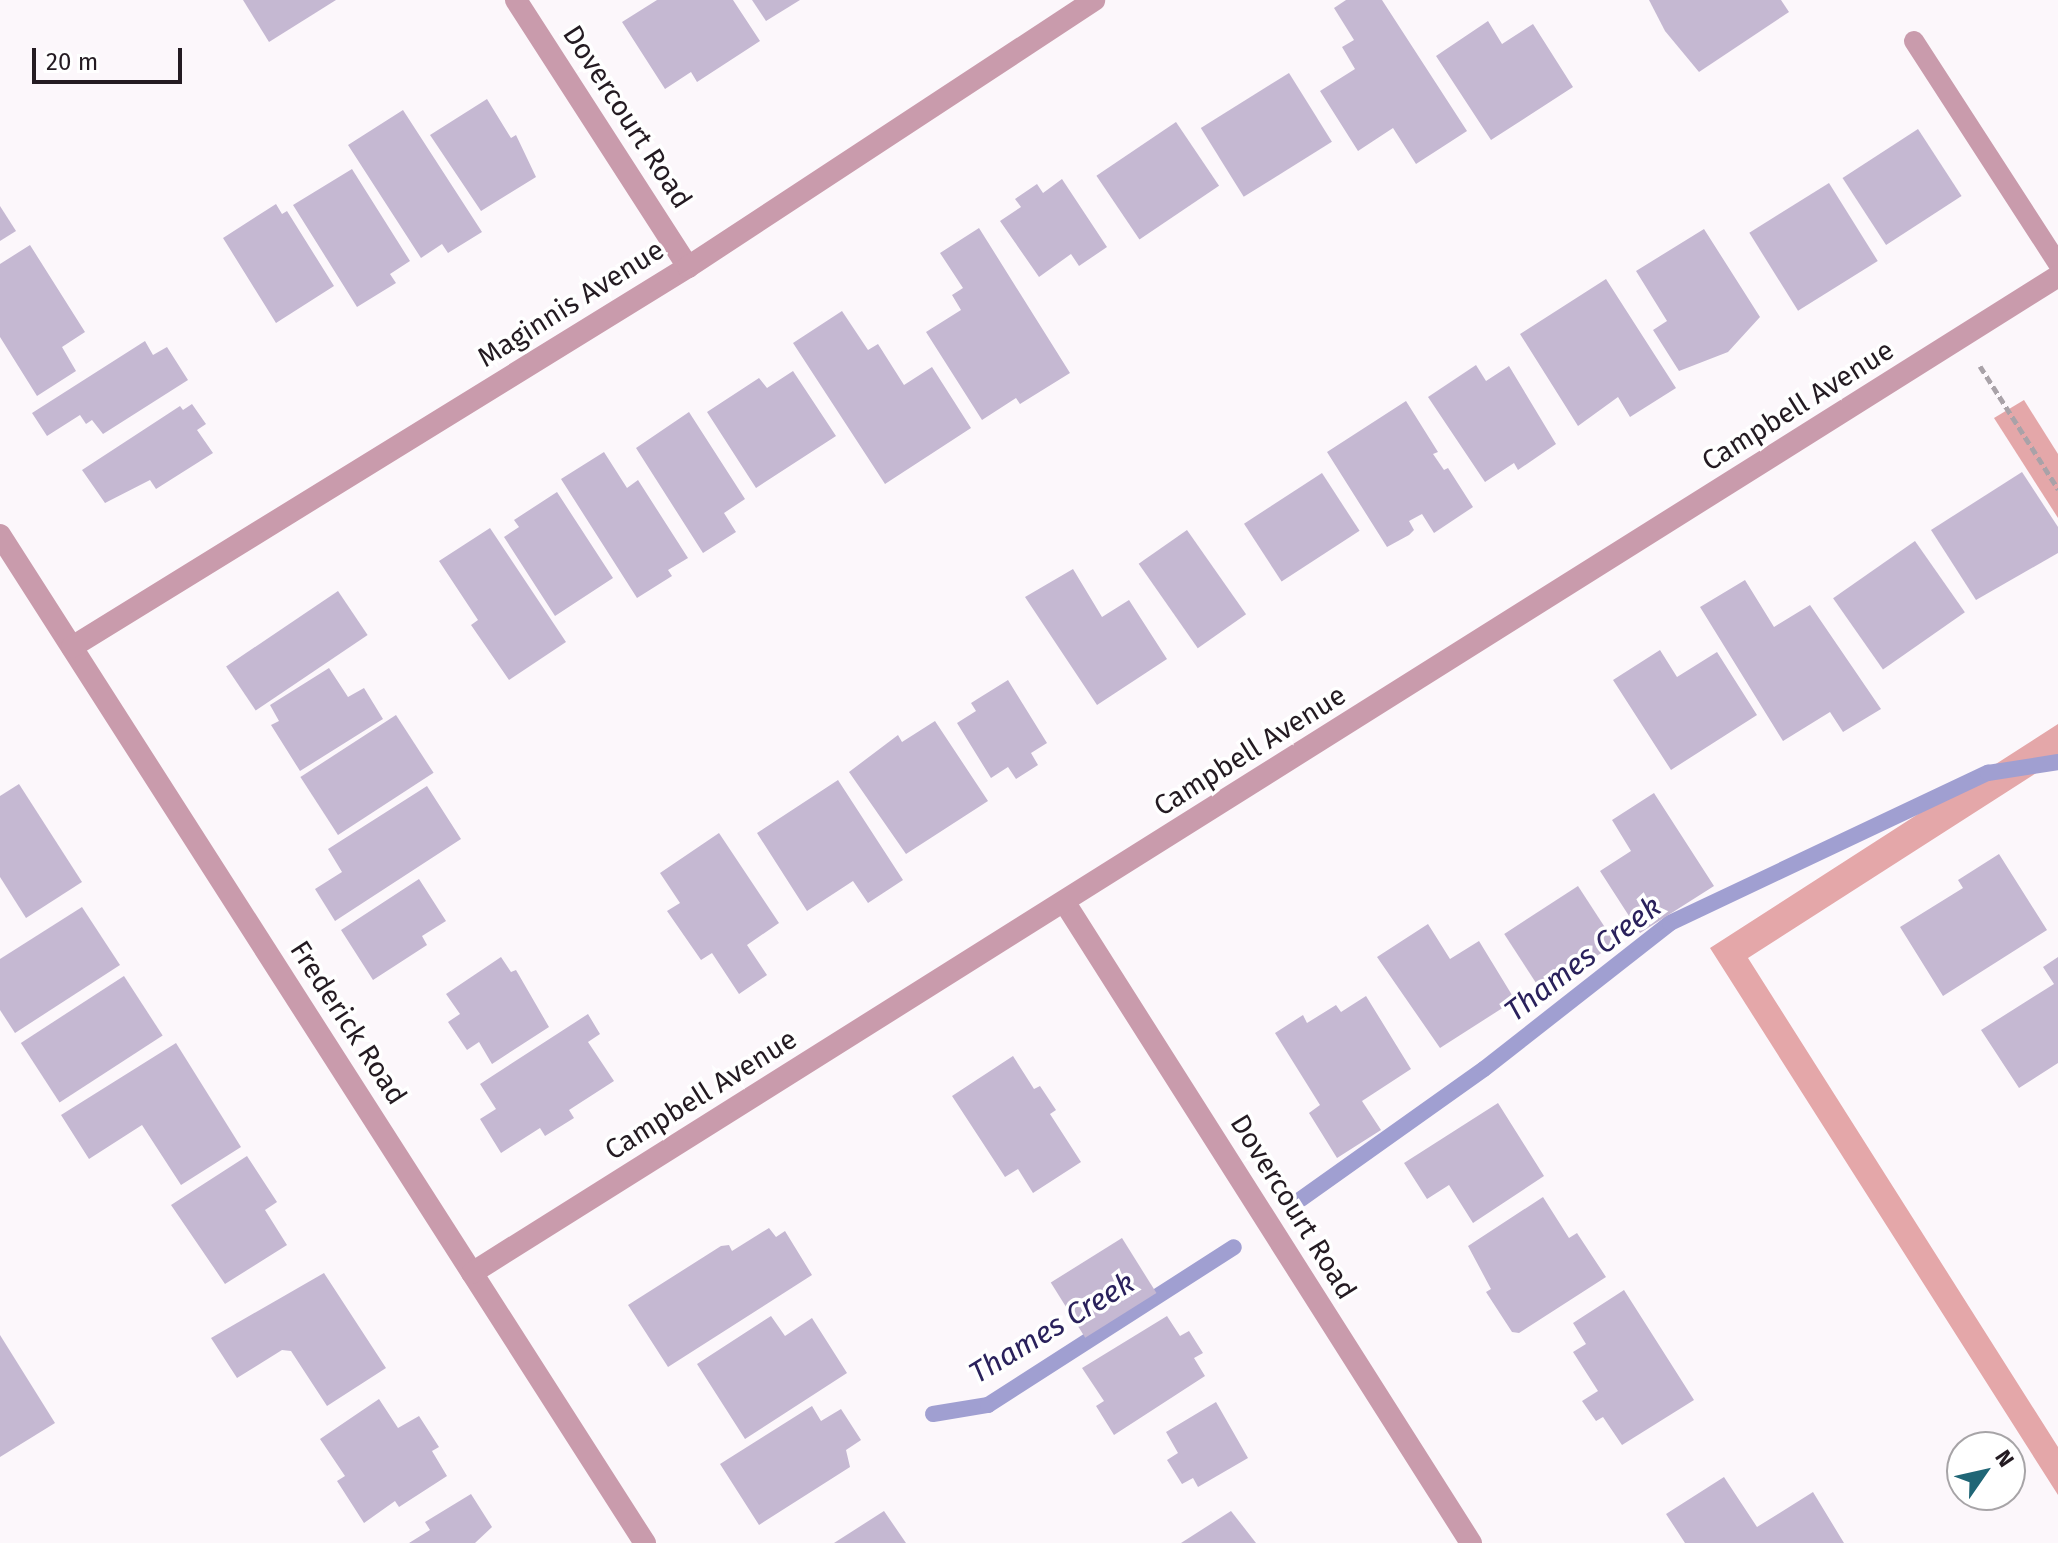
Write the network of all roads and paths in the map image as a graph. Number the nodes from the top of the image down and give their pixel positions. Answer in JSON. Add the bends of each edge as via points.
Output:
{"nodes":[{"id":1,"x":516,"y":0,"type":"edge"},
{"id":2,"x":1094,"y":0,"type":"edge"},
{"id":3,"x":1914,"y":41,"type":"dead end"},
{"id":4,"x":2058,"y":264,"type":"edge"},
{"id":5,"x":688,"y":267,"type":"junction"},
{"id":6,"x":2058,"y":276,"type":"edge"},
{"id":7,"x":1962,"y":338,"type":"junction"},
{"id":8,"x":2058,"y":489,"type":"edge"},
{"id":9,"x":0,"y":535,"type":"edge"},
{"id":10,"x":72,"y":647,"type":"junction"},
{"id":11,"x":1065,"y":903,"type":"junction"},
{"id":12,"x":472,"y":1273,"type":"junction"},
{"id":13,"x":645,"y":1543,"type":"edge"},
{"id":14,"x":1471,"y":1543,"type":"edge"}],
"edges":[{"from":1,"to":5,"type":"street","name":"Dovercourt Road"},
{"from":2,"to":5,"type":"street","name":"Maginnis Avenue"},
{"from":3,"to":4,"type":"lane"},
{"from":5,"to":10,"type":"street","name":"Maginnis Avenue"},
{"from":6,"to":7,"type":"street","name":"Campbell Avenue"},
{"from":7,"to":8,"type":"path"},
{"from":7,"to":11,"type":"street","name":"Campbell Avenue"},
{"from":9,"to":10,"type":"street","name":"Frederick Road"},
{"from":10,"to":12,"type":"street","name":"Frederick Road"},
{"from":11,"to":12,"type":"street","name":"Campbell Avenue"},
{"from":11,"to":14,"type":"street","name":"Dovercourt Road"},
{"from":12,"to":13,"type":"street","name":"Frederick Road"}]}
